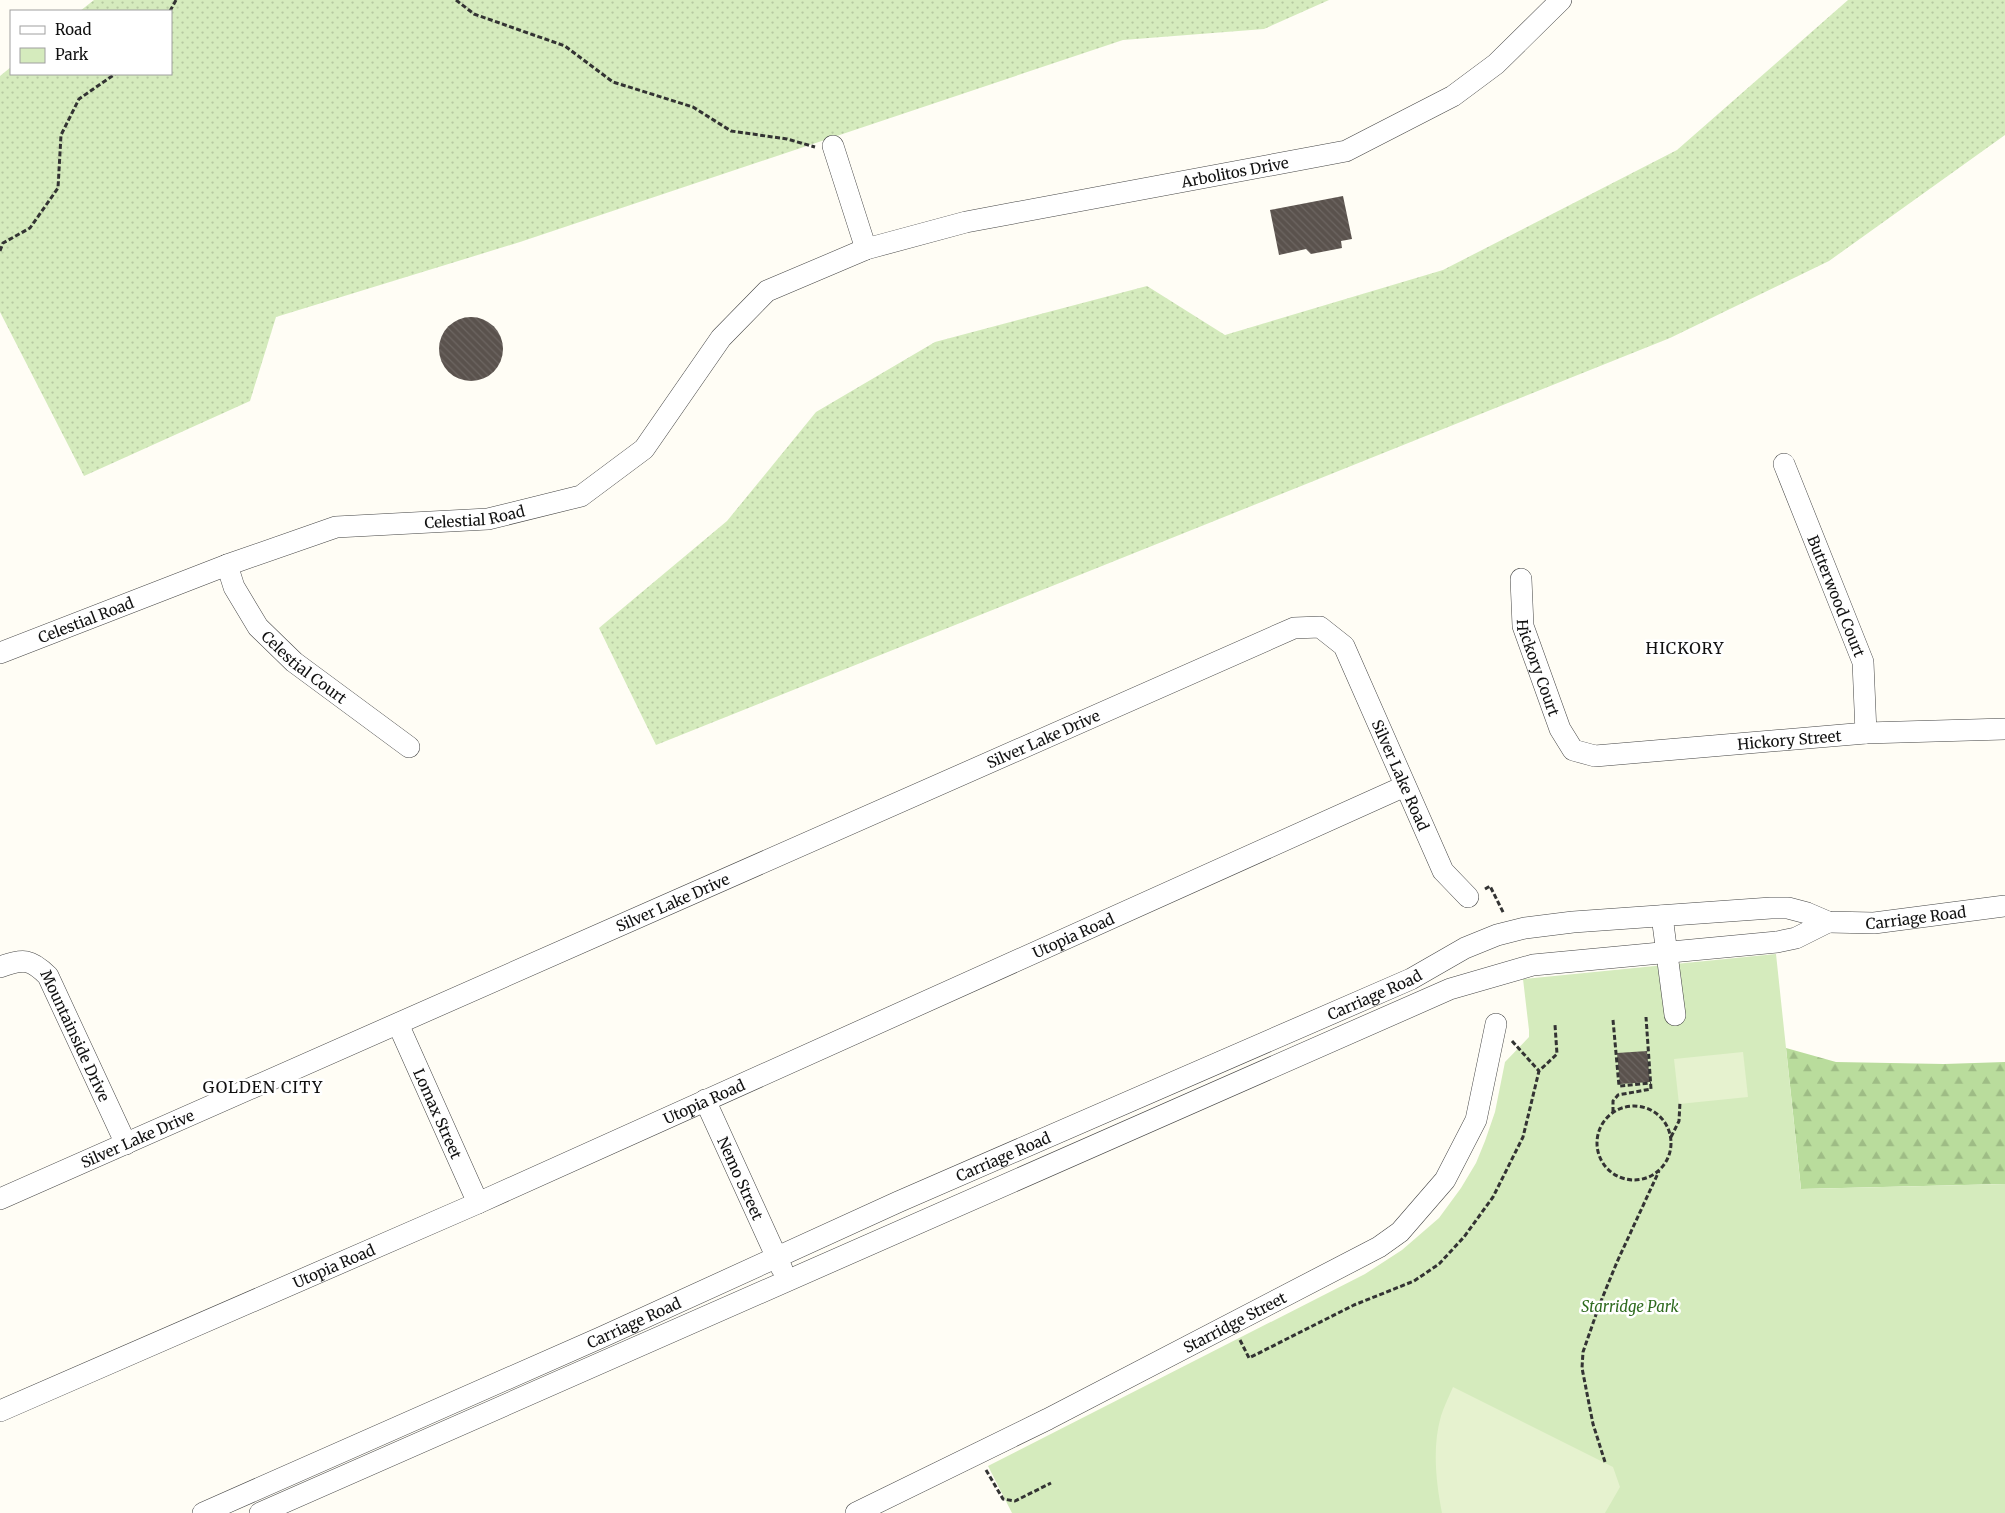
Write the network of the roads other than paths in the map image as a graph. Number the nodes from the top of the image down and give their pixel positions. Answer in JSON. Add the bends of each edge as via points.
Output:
{"nodes":[{"id":1,"x":1561,"y":0,"type":"edge"},
{"id":2,"x":834,"y":150,"type":"road end"},
{"id":3,"x":866,"y":249,"type":"junction"},
{"id":4,"x":1784,"y":464,"type":"dead end"},
{"id":5,"x":227,"y":565,"type":"junction"},
{"id":6,"x":1521,"y":579,"type":"dead end"},
{"id":7,"x":1344,"y":646,"type":"joint"},
{"id":8,"x":0,"y":653,"type":"edge"},
{"id":9,"x":2005,"y":729,"type":"edge"},
{"id":10,"x":1866,"y":733,"type":"junction"},
{"id":11,"x":409,"y":747,"type":"dead end"},
{"id":12,"x":1573,"y":750,"type":"joint"},
{"id":13,"x":1405,"y":786,"type":"junction"},
{"id":14,"x":1468,"y":897,"type":"road end"},
{"id":15,"x":2005,"y":906,"type":"edge"},
{"id":16,"x":1662,"y":916,"type":"junction"},
{"id":17,"x":1828,"y":922,"type":"junction"},
{"id":18,"x":1667,"y":953,"type":"junction"},
{"id":19,"x":0,"y":967,"type":"edge"},
{"id":20,"x":1394,"y":987,"type":"junction"},
{"id":21,"x":1404,"y":1008,"type":"junction"},
{"id":22,"x":1675,"y":1014,"type":"dead end"},
{"id":23,"x":398,"y":1024,"type":"junction"},
{"id":24,"x":1496,"y":1024,"type":"dead end"},
{"id":25,"x":705,"y":1100,"type":"junction"},
{"id":26,"x":126,"y":1144,"type":"junction"},
{"id":27,"x":0,"y":1199,"type":"edge"},
{"id":28,"x":478,"y":1203,"type":"junction"},
{"id":29,"x":776,"y":1257,"type":"junction"},
{"id":30,"x":787,"y":1280,"type":"junction"},
{"id":31,"x":486,"y":1388,"type":"junction"},
{"id":32,"x":494,"y":1410,"type":"junction"},
{"id":33,"x":0,"y":1411,"type":"edge"},
{"id":34,"x":203,"y":1513,"type":"edge"},
{"id":35,"x":260,"y":1513,"type":"edge"},
{"id":36,"x":856,"y":1513,"type":"edge"}],
"edges":[{"from":1,"to":3,"type":"street","name":"Arbolitos Drive","via":[[1496,64],[1452,96],[1346,151],[966,222]]},
{"from":2,"to":3,"type":"street"},
{"from":3,"to":5,"type":"street","name":"Celestial Road","via":[[767,291],[721,338],[644,449],[582,496],[488,519],[336,527]]},
{"from":4,"to":10,"type":"street","name":"Butterwood Court","via":[[1863,662]]},
{"from":5,"to":8,"type":"street","name":"Celestial Road"},
{"from":5,"to":11,"type":"street","name":"Celestial Court","via":[[234,587],[258,626],[294,662]]},
{"from":6,"to":12,"type":"street","name":"Hickory Court","via":[[1523,626],[1560,728]]},
{"from":7,"to":13,"type":"street","name":"Silver Lake Road"},
{"from":7,"to":23,"type":"street","name":"Silver Lake Drive","via":[[1320,626],[1294,628]]},
{"from":9,"to":10,"type":"street","name":"Hickory Street"},
{"from":10,"to":12,"type":"street","name":"Hickory Street","via":[[1595,756]]},
{"from":13,"to":14,"type":"street","name":"Silver Lake Road","via":[[1442,871]]},
{"from":13,"to":25,"type":"street","name":"Utopia Road"},
{"from":15,"to":17,"type":"street","name":"Carriage Road","via":[[1874,923]]},
{"from":16,"to":17,"type":"street","name":"Carriage Road","via":[[1788,908]]},
{"from":16,"to":18,"type":"street"},
{"from":16,"to":20,"type":"street","name":"Carriage Road","via":[[1573,922],[1497,935],[1465,948]]},
{"from":17,"to":18,"type":"street","name":"Carriage Road","via":[[1796,938],[1777,942]]},
{"from":18,"to":21,"type":"street","name":"Carriage Road","via":[[1533,965],[1450,989]]},
{"from":18,"to":22,"type":"street"},
{"from":19,"to":26,"type":"street","name":"Mountainside Drive","via":[[14,961],[35,963],[48,976]]},
{"from":20,"to":21,"type":"street"},
{"from":20,"to":29,"type":"street","name":"Carriage Road"},
{"from":21,"to":30,"type":"street","name":"Carriage Road"},
{"from":23,"to":26,"type":"street","name":"Silver Lake Drive"},
{"from":23,"to":28,"type":"street","name":"Lomax Street"},
{"from":24,"to":36,"type":"street","name":"Starridge Street","via":[[1476,1120],[1445,1180],[1400,1232],[1380,1247],[1048,1419]]},
{"from":25,"to":28,"type":"street","name":"Utopia Road"},
{"from":25,"to":29,"type":"street","name":"Nemo Street"},
{"from":26,"to":27,"type":"street","name":"Silver Lake Drive"},
{"from":28,"to":33,"type":"street","name":"Utopia Road"},
{"from":29,"to":30,"type":"street","name":"Nemo Street"},
{"from":29,"to":31,"type":"street","name":"Carriage Road"},
{"from":30,"to":32,"type":"street","name":"Carriage Road"},
{"from":31,"to":32,"type":"street"},
{"from":31,"to":34,"type":"street","name":"Carriage Road"},
{"from":32,"to":35,"type":"street","name":"Carriage Road"}]}
